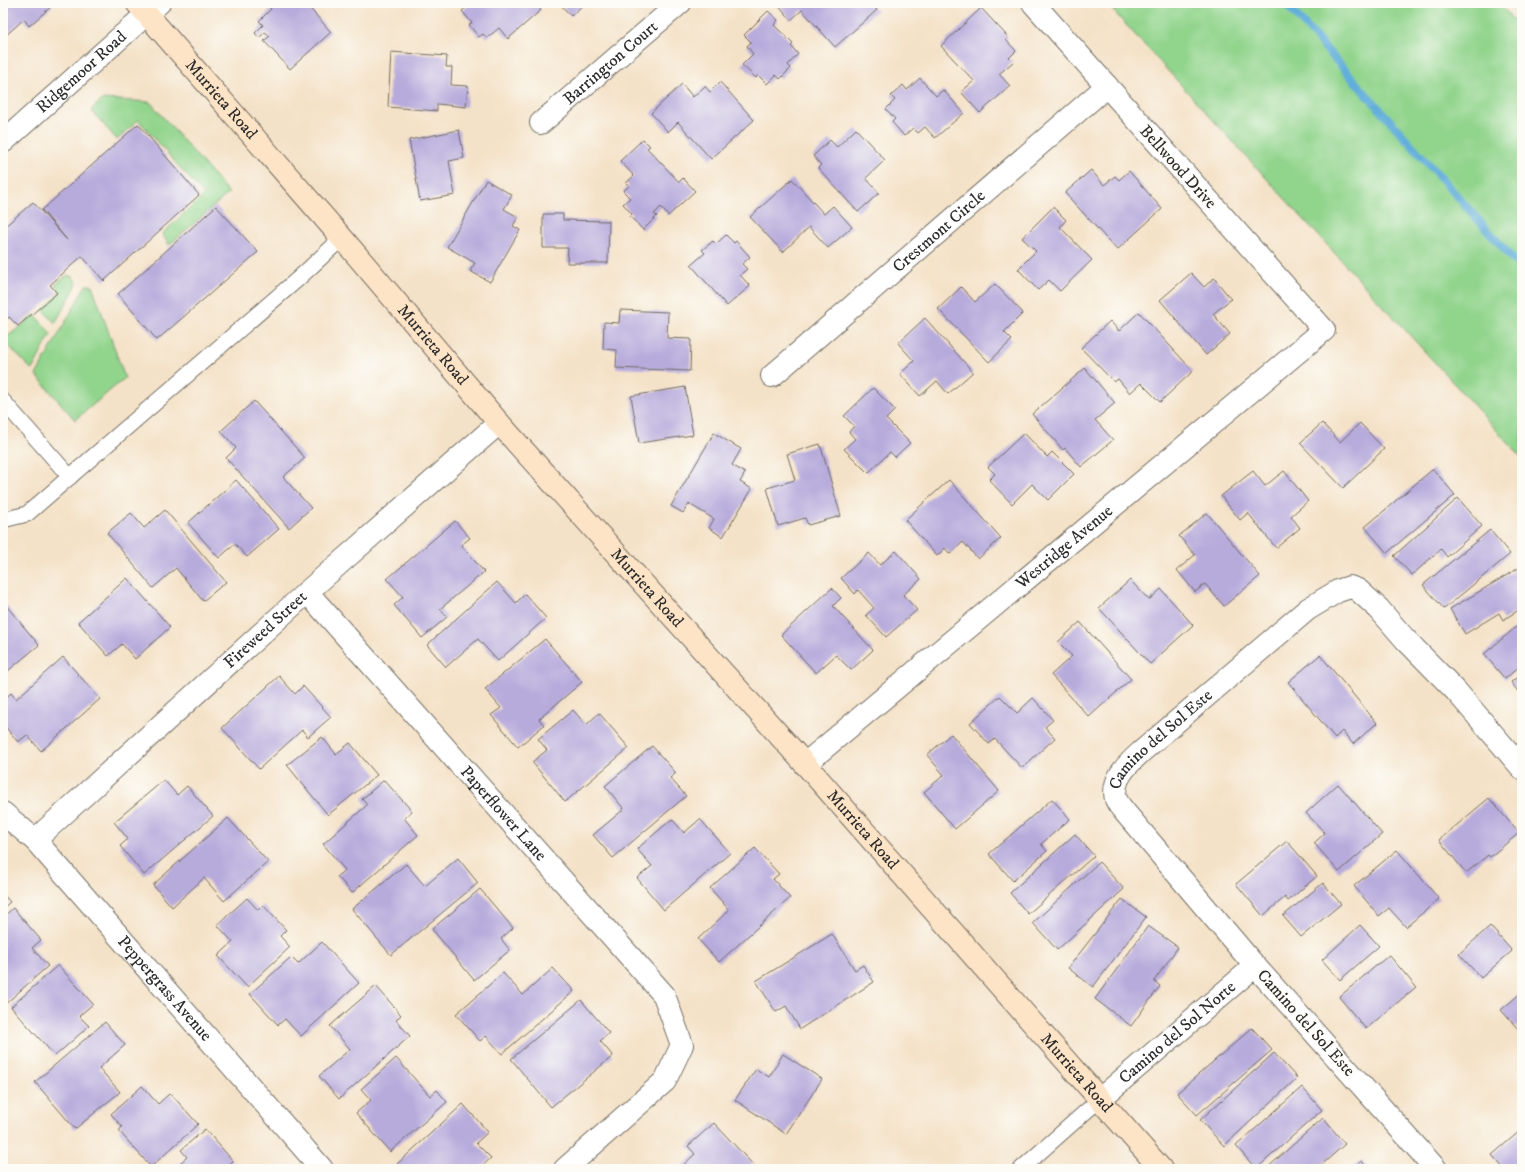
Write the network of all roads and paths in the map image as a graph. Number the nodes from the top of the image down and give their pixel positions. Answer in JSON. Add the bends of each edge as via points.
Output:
{"nodes":[{"id":1,"x":680,"y":3,"type":"edge"},
{"id":2,"x":1034,"y":3,"type":"edge"},
{"id":3,"x":148,"y":7,"type":"edge"},
{"id":4,"x":1106,"y":86,"type":"junction"},
{"id":5,"x":541,"y":123,"type":"dead end"},
{"id":6,"x":3,"y":142,"type":"edge"},
{"id":7,"x":342,"y":238,"type":"junction"},
{"id":8,"x":1324,"y":330,"type":"joint"},
{"id":9,"x":772,"y":376,"type":"dead end"},
{"id":10,"x":3,"y":402,"type":"edge"},
{"id":11,"x":499,"y":423,"type":"junction"},
{"id":12,"x":70,"y":477,"type":"junction"},
{"id":13,"x":3,"y":520,"type":"edge"},
{"id":14,"x":307,"y":592,"type":"junction"},
{"id":15,"x":805,"y":764,"type":"junction"},
{"id":16,"x":1522,"y":768,"type":"edge"},
{"id":17,"x":3,"y":813,"type":"edge"},
{"id":18,"x":34,"y":840,"type":"junction"},
{"id":19,"x":1255,"y":966,"type":"junction"},
{"id":20,"x":1100,"y":1100,"type":"junction"},
{"id":21,"x":322,"y":1169,"type":"edge"},
{"id":22,"x":565,"y":1169,"type":"edge"},
{"id":23,"x":1021,"y":1169,"type":"edge"},
{"id":24,"x":1161,"y":1169,"type":"edge"},
{"id":25,"x":1436,"y":1169,"type":"edge"}],
"edges":[{"from":1,"to":5,"type":"street","name":"Barrington Court"},
{"from":2,"to":4,"type":"street","name":"Bellwood Drive"},
{"from":3,"to":6,"type":"street","name":"Ridgemoor Road"},
{"from":3,"to":7,"type":"main road","name":"Murrieta Road"},
{"from":4,"to":8,"type":"street","name":"Bellwood Drive"},
{"from":4,"to":9,"type":"street","name":"Crestmont Circle"},
{"from":7,"to":11,"type":"main road","name":"Murrieta Road"},
{"from":7,"to":12,"type":"lane"},
{"from":8,"to":15,"type":"street","name":"Westridge Avenue"},
{"from":10,"to":12,"type":"lane"},
{"from":11,"to":14,"type":"street","name":"Fireweed Street"},
{"from":11,"to":15,"type":"main road","name":"Murrieta Road"},
{"from":12,"to":13,"type":"lane","via":[[27,514]]},
{"from":14,"to":18,"type":"street","name":"Fireweed Street"},
{"from":14,"to":22,"type":"street","name":"Paperflower Lane","via":[[664,995],[682,1045],[665,1081]]},
{"from":15,"to":20,"type":"main road","name":"Murrieta Road"},
{"from":16,"to":19,"type":"street","name":"Camino del Sol Este","via":[[1456,691],[1358,590],[1350,587],[1338,591],[1308,609],[1126,766],[1116,784],[1116,800],[1123,810]]},
{"from":17,"to":18,"type":"street","name":"Peppergrass Avenue"},
{"from":18,"to":21,"type":"street","name":"Peppergrass Avenue"},
{"from":19,"to":20,"type":"street","name":"Camino del Sol Norte"},
{"from":19,"to":25,"type":"street","name":"Camino del Sol Este"},
{"from":20,"to":23,"type":"lane"},
{"from":20,"to":24,"type":"main road","name":"Murrieta Road"}]}
